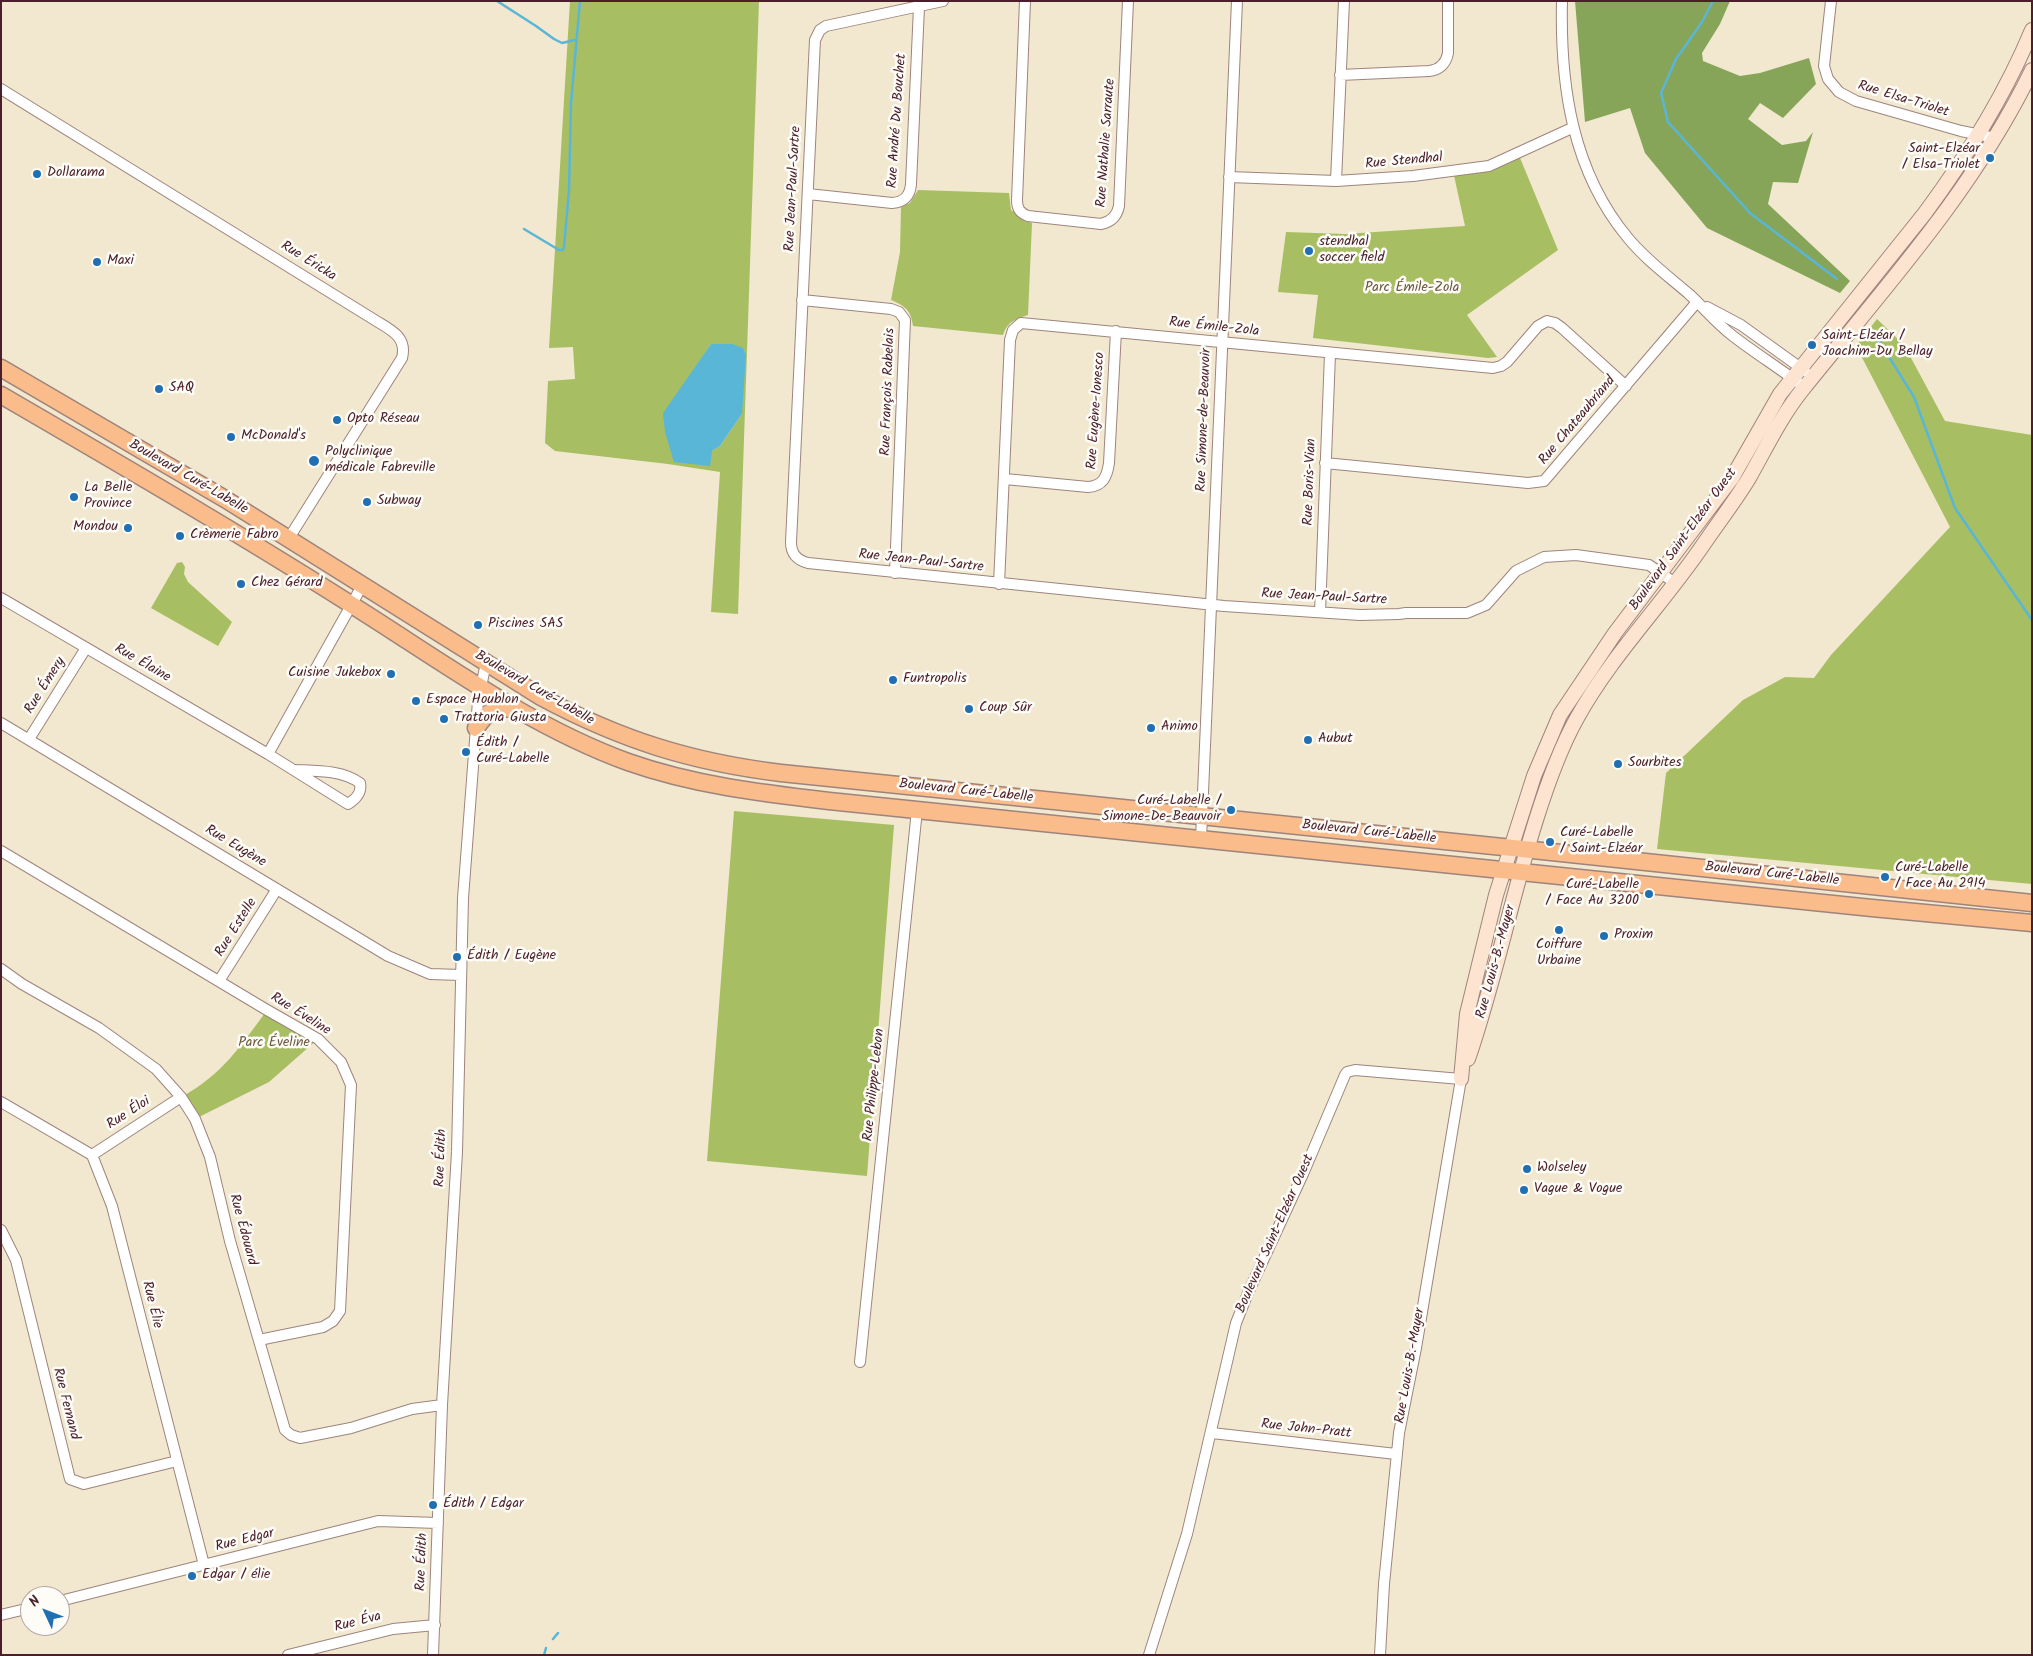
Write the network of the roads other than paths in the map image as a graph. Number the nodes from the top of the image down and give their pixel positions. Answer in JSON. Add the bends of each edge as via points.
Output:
{"nodes":[{"id":1,"x":943,"y":1,"type":"edge"},
{"id":2,"x":1025,"y":1,"type":"edge"},
{"id":3,"x":1128,"y":1,"type":"edge"},
{"id":4,"x":1237,"y":1,"type":"edge"},
{"id":5,"x":1344,"y":1,"type":"edge"},
{"id":6,"x":1448,"y":1,"type":"edge"},
{"id":7,"x":1562,"y":1,"type":"edge"},
{"id":8,"x":1832,"y":1,"type":"edge"},
{"id":9,"x":919,"y":7,"type":"junction"},
{"id":10,"x":2032,"y":30,"type":"edge"},
{"id":11,"x":2032,"y":70,"type":"edge"},
{"id":12,"x":1340,"y":74,"type":"junction"},
{"id":13,"x":1,"y":88,"type":"edge"},
{"id":14,"x":1572,"y":128,"type":"junction"},
{"id":15,"x":1978,"y":135,"type":"junction"},
{"id":16,"x":1995,"y":138,"type":"junction"},
{"id":17,"x":1229,"y":177,"type":"junction"},
{"id":18,"x":1336,"y":181,"type":"junction"},
{"id":19,"x":808,"y":194,"type":"junction"},
{"id":20,"x":802,"y":300,"type":"junction"},
{"id":21,"x":1697,"y":302,"type":"junction"},
{"id":22,"x":1116,"y":331,"type":"junction"},
{"id":23,"x":1222,"y":342,"type":"junction"},
{"id":24,"x":1330,"y":354,"type":"junction"},
{"id":25,"x":1,"y":368,"type":"edge"},
{"id":26,"x":1797,"y":372,"type":"junction"},
{"id":27,"x":1808,"y":382,"type":"junction"},
{"id":28,"x":1626,"y":386,"type":"junction"},
{"id":29,"x":1,"y":395,"type":"edge"},
{"id":30,"x":1326,"y":463,"type":"junction"},
{"id":31,"x":1005,"y":479,"type":"junction"},
{"id":32,"x":289,"y":538,"type":"junction"},
{"id":33,"x":896,"y":573,"type":"junction"},
{"id":34,"x":1662,"y":573,"type":"junction"},
{"id":35,"x":1675,"y":583,"type":"junction"},
{"id":36,"x":363,"y":584,"type":"junction"},
{"id":37,"x":999,"y":584,"type":"junction"},
{"id":38,"x":1,"y":598,"type":"edge"},
{"id":39,"x":351,"y":604,"type":"junction"},
{"id":40,"x":1211,"y":605,"type":"junction"},
{"id":41,"x":1320,"y":612,"type":"junction"},
{"id":42,"x":86,"y":648,"type":"junction"},
{"id":43,"x":486,"y":663,"type":"junction"},
{"id":44,"x":481,"y":686,"type":"junction"},
{"id":45,"x":517,"y":709,"type":"junction"},
{"id":46,"x":1,"y":723,"type":"edge"},
{"id":47,"x":476,"y":728,"type":"junction"},
{"id":48,"x":29,"y":739,"type":"junction"},
{"id":49,"x":268,"y":754,"type":"junction"},
{"id":50,"x":294,"y":770,"type":"junction"},
{"id":51,"x":917,"y":810,"type":"junction"},
{"id":52,"x":1202,"y":816,"type":"junction"},
{"id":53,"x":1201,"y":839,"type":"junction"},
{"id":54,"x":1510,"y":848,"type":"junction"},
{"id":55,"x":1527,"y":849,"type":"junction"},
{"id":56,"x":1,"y":851,"type":"edge"},
{"id":57,"x":1504,"y":870,"type":"junction"},
{"id":58,"x":1520,"y":872,"type":"junction"},
{"id":59,"x":277,"y":889,"type":"junction"},
{"id":60,"x":2032,"y":903,"type":"edge"},
{"id":61,"x":2032,"y":923,"type":"edge"},
{"id":62,"x":1,"y":970,"type":"edge"},
{"id":63,"x":461,"y":976,"type":"junction"},
{"id":64,"x":219,"y":981,"type":"junction"},
{"id":65,"x":1461,"y":1079,"type":"junction"},
{"id":66,"x":180,"y":1097,"type":"junction"},
{"id":67,"x":1,"y":1102,"type":"edge"},
{"id":68,"x":92,"y":1155,"type":"junction"},
{"id":69,"x":1,"y":1230,"type":"edge"},
{"id":70,"x":259,"y":1340,"type":"junction"},
{"id":71,"x":860,"y":1362,"type":"dead end"},
{"id":72,"x":442,"y":1405,"type":"junction"},
{"id":73,"x":1212,"y":1433,"type":"junction"},
{"id":74,"x":1396,"y":1454,"type":"junction"},
{"id":75,"x":177,"y":1461,"type":"junction"},
{"id":76,"x":438,"y":1523,"type":"junction"},
{"id":77,"x":204,"y":1566,"type":"junction"},
{"id":78,"x":70,"y":1599,"type":"edge"},
{"id":79,"x":20,"y":1610,"type":"edge"},
{"id":80,"x":1,"y":1615,"type":"edge"},
{"id":81,"x":435,"y":1625,"type":"junction"},
{"id":82,"x":288,"y":1655,"type":"edge"},
{"id":83,"x":433,"y":1655,"type":"edge"},
{"id":84,"x":1149,"y":1655,"type":"edge"},
{"id":85,"x":1380,"y":1655,"type":"edge"}],
"edges":[{"from":1,"to":9,"type":"street","name":"Rue Jean-Paul-Sartre"},
{"from":2,"to":3,"type":"street","name":"Rue Nathalie Sarraute","via":[[1018,208],[1028,216],[1101,224],[1114,218],[1119,206]]},
{"from":4,"to":17,"type":"street","name":"Rue Simone-de-Beauvoir"},
{"from":5,"to":12,"type":"street"},
{"from":6,"to":12,"type":"street","via":[[1447,58],[1439,68]]},
{"from":7,"to":14,"type":"street","via":[[1566,92]]},
{"from":8,"to":15,"type":"street","name":"Rue Elsa-Triolet","via":[[1824,62],[1828,79],[1836,89],[1856,100]]},
{"from":9,"to":19,"type":"street","name":"Rue Jean-Paul-Sartre","via":[[830,25],[818,32],[814,48]]},
{"from":9,"to":19,"type":"street","name":"Rue André Du Bouchet","via":[[908,194],[899,202],[892,202]]},
{"from":10,"to":15,"type":"street","name":"Boulevard Saint-Elzéar Ouest"},
{"from":11,"to":16,"type":"street","name":"Boulevard Saint-Elzéar Ouest"},
{"from":12,"to":18,"type":"street"},
{"from":13,"to":32,"type":"street","name":"Rue Éricka","via":[[400,337],[402,358]]},
{"from":14,"to":18,"type":"street","name":"Rue Stendhal","via":[[1489,166],[1413,176]]},
{"from":14,"to":21,"type":"street","via":[[1600,196],[1614,219],[1628,238]]},
{"from":15,"to":16,"type":"street","name":"Rue Elsa-Triolet"},
{"from":15,"to":26,"type":"street","name":"Boulevard Saint-Elzéar Ouest","via":[[1925,213]]},
{"from":16,"to":27,"type":"street","name":"Boulevard Saint-Elzéar Ouest","via":[[1942,217]]},
{"from":17,"to":18,"type":"street","name":"Rue Stendhal"},
{"from":17,"to":23,"type":"street","name":"Rue Simone-de-Beauvoir"},
{"from":19,"to":20,"type":"street","name":"Rue Jean-Paul-Sartre"},
{"from":20,"to":33,"type":"street","name":"Rue Jean-Paul-Sartre","via":[[792,553],[808,563]]},
{"from":20,"to":33,"type":"street","name":"Rue François Rabelais","via":[[888,308],[904,317]]},
{"from":21,"to":26,"type":"street","via":[[1741,325]]},
{"from":21,"to":28,"type":"street","name":"Rue Chateaubriand"},
{"from":22,"to":23,"type":"street","name":"Rue Émile-Zola"},
{"from":22,"to":31,"type":"street","name":"Rue Eugène-Ionesco","via":[[1109,463],[1103,481],[1088,487]]},
{"from":22,"to":31,"type":"street","name":"Rue Émile-Zola","via":[[1026,322],[1013,330]]},
{"from":23,"to":24,"type":"street","name":"Rue Émile-Zola"},
{"from":23,"to":40,"type":"street","name":"Rue Simone-de-Beauvoir"},
{"from":24,"to":28,"type":"street","name":"Rue Émile-Zola","via":[[1493,368],[1507,362],[1538,326],[1547,321],[1562,328]]},
{"from":24,"to":30,"type":"street","name":"Rue Boris-Vian"},
{"from":25,"to":32,"type":"main road","name":"Boulevard Curé-Labelle"},
{"from":26,"to":27,"type":"street"},
{"from":26,"to":34,"type":"street","name":"Boulevard Saint-Elzéar Ouest","via":[[1768,412],[1732,478]]},
{"from":27,"to":35,"type":"street","name":"Boulevard Saint-Elzéar Ouest","via":[[1784,416],[1741,491]]},
{"from":28,"to":30,"type":"street","name":"Rue Chateaubriand","via":[[1551,475],[1541,482]]},
{"from":29,"to":39,"type":"main road","name":"Boulevard Curé-Labelle","via":[[222,523]]},
{"from":30,"to":41,"type":"street","name":"Rue Boris-Vian"},
{"from":31,"to":37,"type":"street","name":"Rue Émile-Zola"},
{"from":32,"to":36,"type":"main road","name":"Boulevard Curé-Labelle"},
{"from":33,"to":37,"type":"street","name":"Rue Jean-Paul-Sartre"},
{"from":34,"to":35,"type":"street","name":"Rue Jean-Paul-Sartre"},
{"from":34,"to":41,"type":"street","name":"Rue Jean-Paul-Sartre","via":[[1650,565],[1576,555],[1544,557],[1516,571],[1486,605],[1466,613],[1360,615]]},
{"from":34,"to":54,"type":"street","name":"Boulevard Saint-Elzéar Ouest","via":[[1600,654],[1560,715],[1534,776]]},
{"from":35,"to":55,"type":"street","name":"Boulevard Saint-Elzéar Ouest","via":[[1636,632],[1578,716],[1552,774]]},
{"from":36,"to":39,"type":"street"},
{"from":36,"to":43,"type":"main road","name":"Boulevard Curé-Labelle"},
{"from":37,"to":40,"type":"street","name":"Rue Jean-Paul-Sartre"},
{"from":38,"to":42,"type":"street","name":"Rue Élaine"},
{"from":39,"to":44,"type":"main road","name":"Boulevard Curé-Labelle"},
{"from":39,"to":49,"type":"street"},
{"from":40,"to":41,"type":"street","name":"Rue Jean-Paul-Sartre"},
{"from":40,"to":52,"type":"street","name":"Rue Simone-de-Beauvoir"},
{"from":42,"to":48,"type":"street","name":"Rue Émery"},
{"from":42,"to":49,"type":"street","name":"Rue Élaine"},
{"from":43,"to":44,"type":"street","name":"Rue Édith"},
{"from":43,"to":52,"type":"main road","name":"Boulevard Curé-Labelle","via":[[595,725],[651,746],[711,762],[781,773]]},
{"from":44,"to":45,"type":"main road","name":"Boulevard Curé-Labelle"},
{"from":44,"to":47,"type":"street","name":"Rue Édith"},
{"from":45,"to":47,"type":"main road","via":[[492,710]]},
{"from":45,"to":51,"type":"main road","name":"Boulevard Curé-Labelle","via":[[587,746],[685,779],[752,792]]},
{"from":46,"to":48,"type":"street","name":"Rue Eugène"},
{"from":47,"to":63,"type":"street","name":"Rue Édith","via":[[463,898]]},
{"from":48,"to":59,"type":"street","name":"Rue Eugène"},
{"from":49,"to":50,"type":"street","name":"Rue Élaine"},
{"from":50,"to":50,"type":"street","name":"Rue Élaine","via":[[348,804],[356,799],[361,788],[352,777],[332,772]]},
{"from":51,"to":53,"type":"main road","name":"Boulevard Curé-Labelle"},
{"from":51,"to":71,"type":"street","name":"Rue Philippe-Lebon"},
{"from":52,"to":53,"type":"street","name":"Rue Simone-de-Beauvoir"},
{"from":52,"to":54,"type":"main road","name":"Boulevard Curé-Labelle"},
{"from":53,"to":57,"type":"main road","name":"Boulevard Curé-Labelle"},
{"from":54,"to":55,"type":"main road","name":"Boulevard Curé-Labelle"},
{"from":54,"to":57,"type":"street","name":"Boulevard Saint-Elzéar Ouest"},
{"from":55,"to":58,"type":"street","name":"Boulevard Saint-Elzéar Ouest"},
{"from":55,"to":60,"type":"main road","name":"Boulevard Curé-Labelle"},
{"from":56,"to":64,"type":"street","name":"Rue Éveline"},
{"from":57,"to":58,"type":"main road","name":"Boulevard Curé-Labelle"},
{"from":57,"to":65,"type":"street","name":"Rue Louis-B.-Mayer","via":[[1467,1014]]},
{"from":58,"to":61,"type":"main road","name":"Boulevard Curé-Labelle"},
{"from":58,"to":65,"type":"street","name":"Rue Louis-B.-Mayer","via":[[1484,1015]]},
{"from":59,"to":63,"type":"street","name":"Rue Eugène","via":[[388,956],[430,974]]},
{"from":59,"to":64,"type":"street","name":"Rue Estelle"},
{"from":62,"to":66,"type":"street","name":"Rue Édouard","via":[[100,1028],[156,1069]]},
{"from":63,"to":72,"type":"street","name":"Rue Édith","via":[[457,1152]]},
{"from":64,"to":70,"type":"street","name":"Rue Éveline","via":[[318,1039],[342,1062],[351,1085],[340,1311],[323,1327]]},
{"from":65,"to":73,"type":"street","name":"Boulevard Saint-Elzéar Ouest","via":[[1347,1072],[1240,1312]]},
{"from":65,"to":74,"type":"street","name":"Rue Louis-B.-Mayer"},
{"from":66,"to":68,"type":"street","name":"Rue Éloi"},
{"from":66,"to":70,"type":"street","name":"Rue Édouard","via":[[196,1119],[210,1157]]},
{"from":67,"to":68,"type":"street"},
{"from":68,"to":75,"type":"street","name":"Rue Élie","via":[[112,1206]]},
{"from":69,"to":75,"type":"street","name":"Rue Fernand","via":[[16,1260],[70,1479],[84,1484]]},
{"from":70,"to":72,"type":"street","name":"Rue Édouard","via":[[285,1430],[291,1435],[300,1438],[351,1428],[412,1409]]},
{"from":72,"to":76,"type":"street","name":"Rue Édith"},
{"from":73,"to":74,"type":"street","name":"Rue John-Pratt"},
{"from":73,"to":84,"type":"street","name":"Boulevard Saint-Elzéar Ouest","via":[[1183,1548]]},
{"from":74,"to":85,"type":"street","name":"Rue Louis-B.-Mayer"},
{"from":75,"to":77,"type":"street","name":"Rue Élie"},
{"from":76,"to":77,"type":"street","name":"Rue Edgar","via":[[378,1521]]},
{"from":76,"to":81,"type":"street","name":"Rue Édith"},
{"from":77,"to":78,"type":"street","name":"Rue Edgar"},
{"from":79,"to":80,"type":"street"},
{"from":81,"to":82,"type":"street","name":"Rue Éva","via":[[393,1629]]},
{"from":81,"to":83,"type":"street","name":"Rue Édith"}]}
